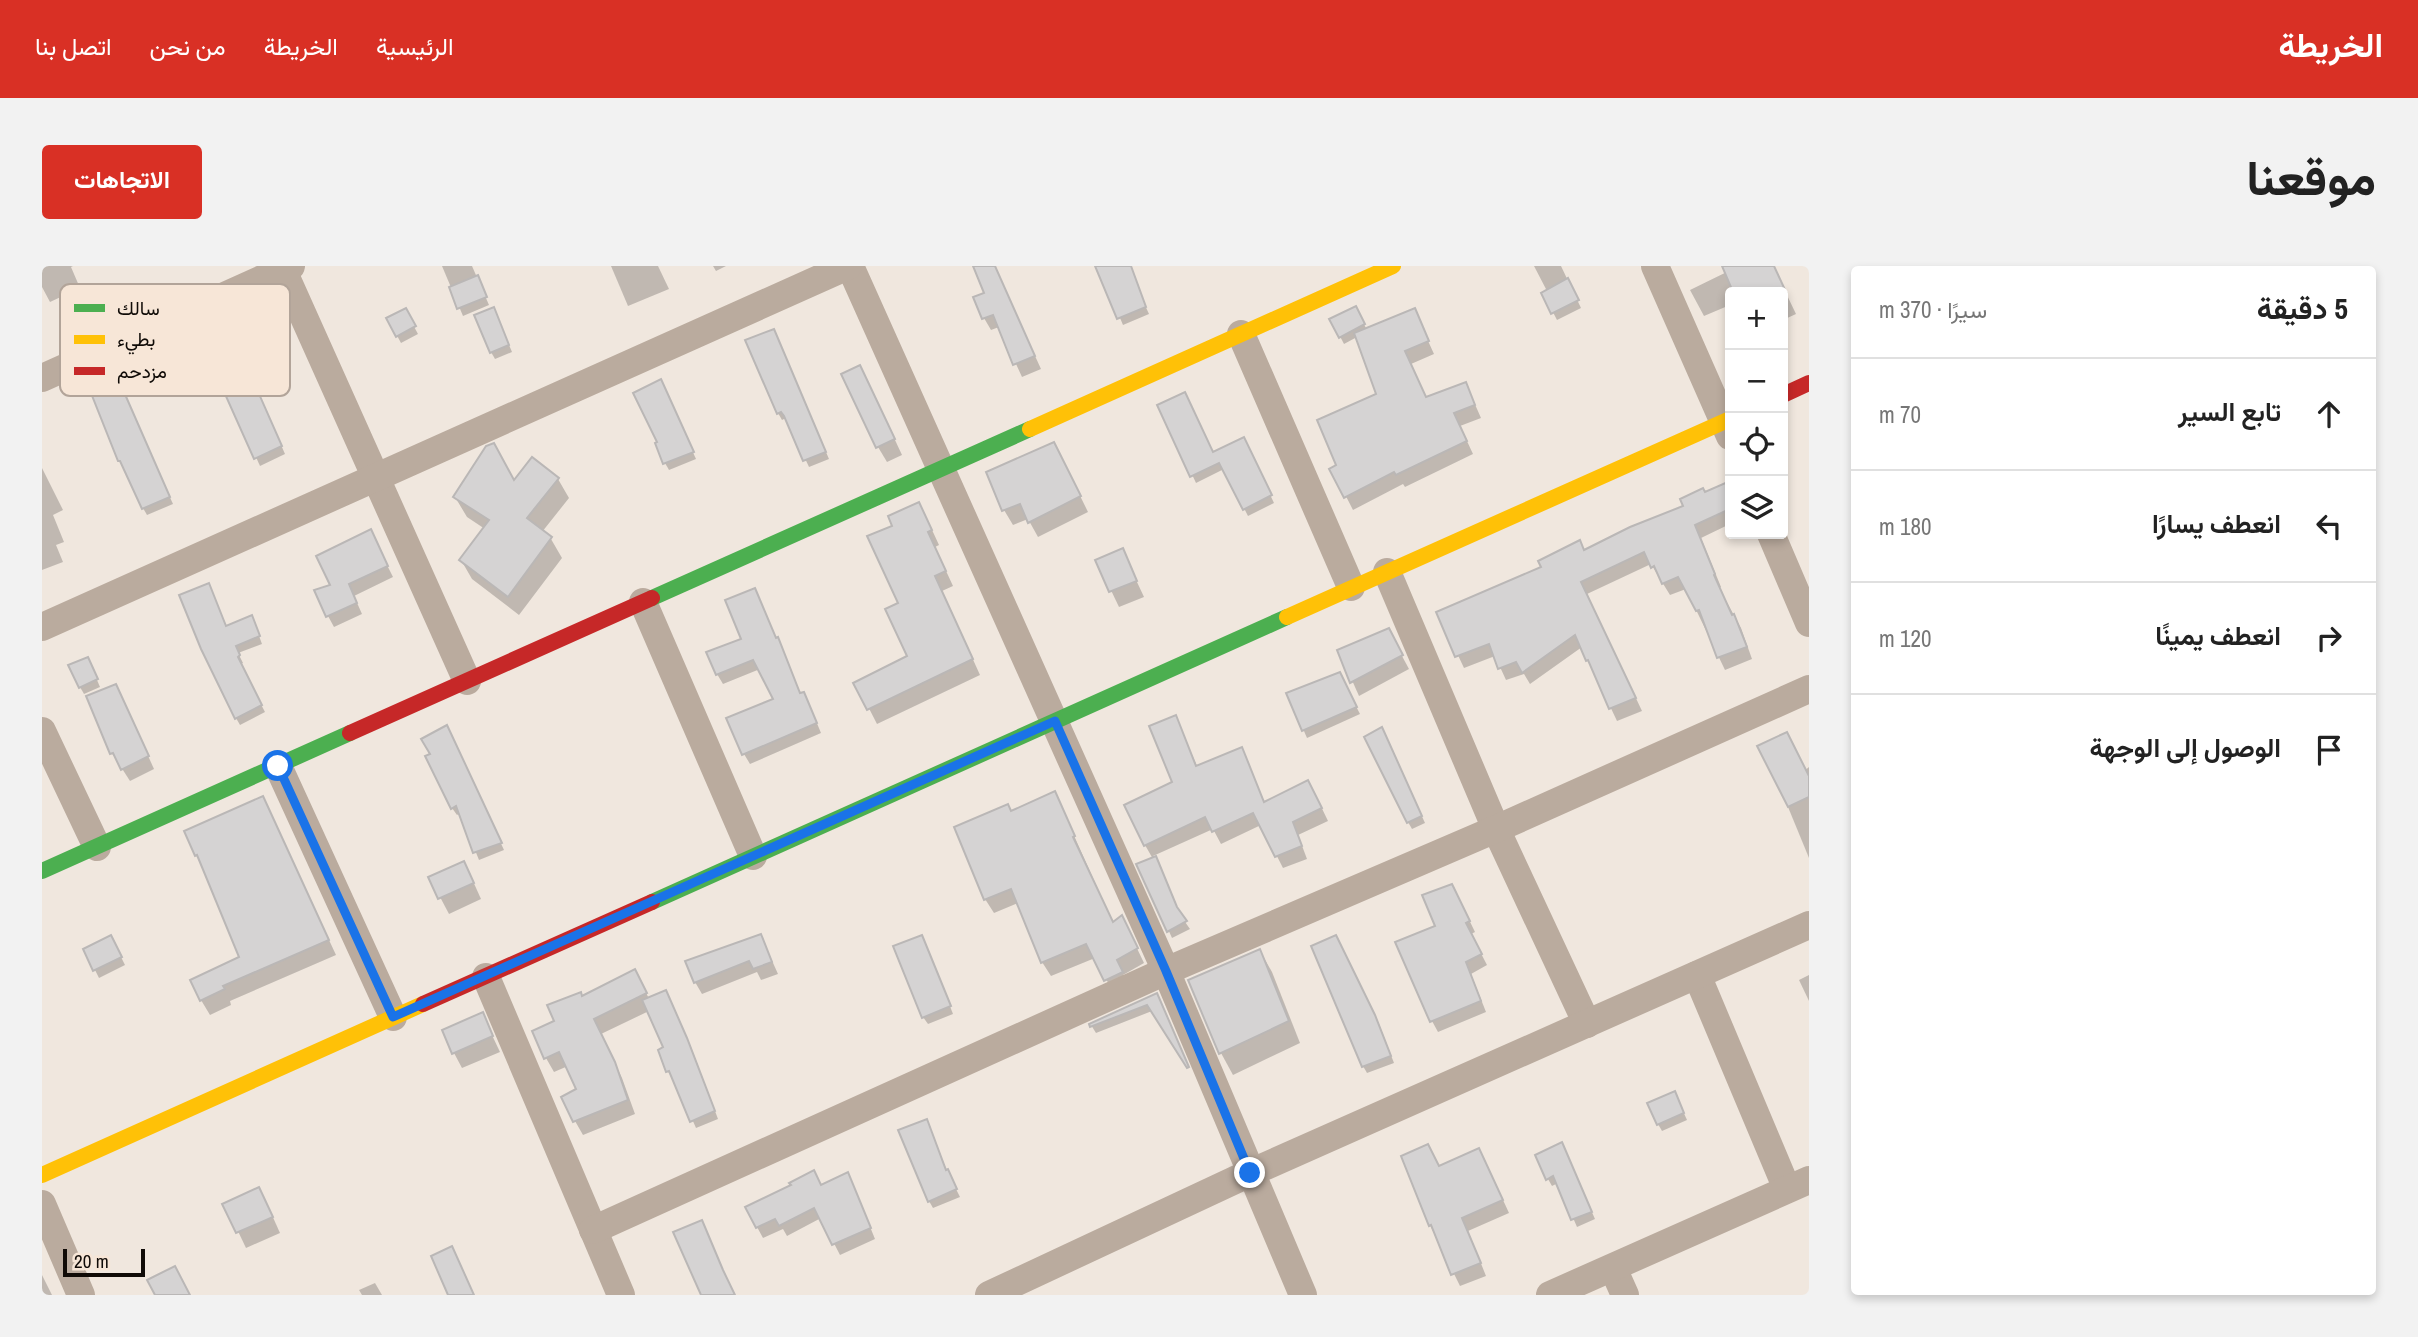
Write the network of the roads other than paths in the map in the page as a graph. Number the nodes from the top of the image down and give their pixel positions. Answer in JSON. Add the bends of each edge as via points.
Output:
{"nodes":[{"id":1,"x":849,"y":266,"type":"edge"},
{"id":2,"x":1393,"y":266,"type":"edge"},
{"id":3,"x":1655,"y":266,"type":"edge"},
{"id":4,"x":285,"y":267,"type":"edge"},
{"id":5,"x":248,"y":284,"type":"edge"},
{"id":6,"x":1241,"y":334,"type":"junction"},
{"id":7,"x":60,"y":370,"type":"edge"},
{"id":8,"x":42,"y":378,"type":"edge"},
{"id":9,"x":1809,"y":383,"type":"edge"},
{"id":10,"x":1788,"y":393,"type":"edge"},
{"id":11,"x":1725,"y":419,"type":"edge"},
{"id":12,"x":1725,"y":427,"type":"edge"},
{"id":13,"x":942,"y":469,"type":"junction"},
{"id":14,"x":376,"y":477,"type":"junction"},
{"id":15,"x":1773,"y":539,"type":"edge"},
{"id":16,"x":1387,"y":572,"type":"junction"},
{"id":17,"x":1351,"y":587,"type":"junction"},
{"id":18,"x":643,"y":602,"type":"junction"},
{"id":19,"x":1809,"y":623,"type":"edge"},
{"id":20,"x":42,"y":628,"type":"edge"},
{"id":21,"x":467,"y":681,"type":"junction"},
{"id":22,"x":1809,"y":689,"type":"edge"},
{"id":23,"x":1055,"y":721,"type":"junction"},
{"id":24,"x":42,"y":730,"type":"edge"},
{"id":25,"x":278,"y":766,"type":"junction"},
{"id":26,"x":1496,"y":829,"type":"junction"},
{"id":27,"x":97,"y":846,"type":"junction"},
{"id":28,"x":753,"y":856,"type":"junction"},
{"id":29,"x":42,"y":871,"type":"edge"},
{"id":30,"x":1809,"y":925,"type":"edge"},
{"id":31,"x":1166,"y":971,"type":"junction"},
{"id":32,"x":1697,"y":975,"type":"junction"},
{"id":33,"x":486,"y":977,"type":"junction"},
{"id":34,"x":393,"y":1017,"type":"junction"},
{"id":35,"x":1587,"y":1024,"type":"junction"},
{"id":36,"x":1250,"y":1173,"type":"junction"},
{"id":37,"x":42,"y":1175,"type":"edge"},
{"id":38,"x":1798,"y":1184,"type":"edge"},
{"id":39,"x":42,"y":1204,"type":"edge"},
{"id":40,"x":593,"y":1230,"type":"junction"},
{"id":41,"x":1613,"y":1268,"type":"junction"},
{"id":42,"x":81,"y":1295,"type":"edge"},
{"id":43,"x":621,"y":1295,"type":"edge"},
{"id":44,"x":989,"y":1295,"type":"edge"},
{"id":45,"x":1303,"y":1295,"type":"edge"},
{"id":46,"x":1550,"y":1295,"type":"edge"},
{"id":47,"x":1625,"y":1295,"type":"edge"}],
"edges":[{"from":1,"to":13,"type":"street"},
{"from":1,"to":14,"type":"street"},
{"from":2,"to":6,"type":"street"},
{"from":3,"to":11,"type":"street"},
{"from":4,"to":5,"type":"street"},
{"from":4,"to":14,"type":"street"},
{"from":6,"to":13,"type":"street"},
{"from":6,"to":17,"type":"street"},
{"from":7,"to":8,"type":"street"},
{"from":9,"to":10,"type":"street"},
{"from":12,"to":16,"type":"street"},
{"from":13,"to":18,"type":"street"},
{"from":13,"to":23,"type":"street"},
{"from":14,"to":20,"type":"street"},
{"from":14,"to":21,"type":"street"},
{"from":15,"to":19,"type":"street"},
{"from":16,"to":17,"type":"street"},
{"from":16,"to":26,"type":"street"},
{"from":17,"to":23,"type":"street"},
{"from":18,"to":21,"type":"street"},
{"from":18,"to":28,"type":"street"},
{"from":21,"to":25,"type":"street"},
{"from":22,"to":26,"type":"street"},
{"from":23,"to":28,"type":"street"},
{"from":23,"to":31,"type":"street"},
{"from":24,"to":27,"type":"street"},
{"from":25,"to":27,"type":"street"},
{"from":25,"to":34,"type":"street"},
{"from":26,"to":31,"type":"street"},
{"from":26,"to":35,"type":"street"},
{"from":27,"to":29,"type":"street"},
{"from":28,"to":33,"type":"street"},
{"from":30,"to":32,"type":"street"},
{"from":31,"to":36,"type":"street"},
{"from":31,"to":40,"type":"street"},
{"from":32,"to":35,"type":"street"},
{"from":32,"to":38,"type":"street"},
{"from":33,"to":34,"type":"street"},
{"from":33,"to":40,"type":"street"},
{"from":34,"to":37,"type":"street"},
{"from":35,"to":36,"type":"street"},
{"from":36,"to":44,"type":"street"},
{"from":36,"to":45,"type":"street"},
{"from":38,"to":41,"type":"street"},
{"from":39,"to":42,"type":"street"},
{"from":40,"to":43,"type":"street"},
{"from":41,"to":46,"type":"street"},
{"from":41,"to":47,"type":"street"}]}
